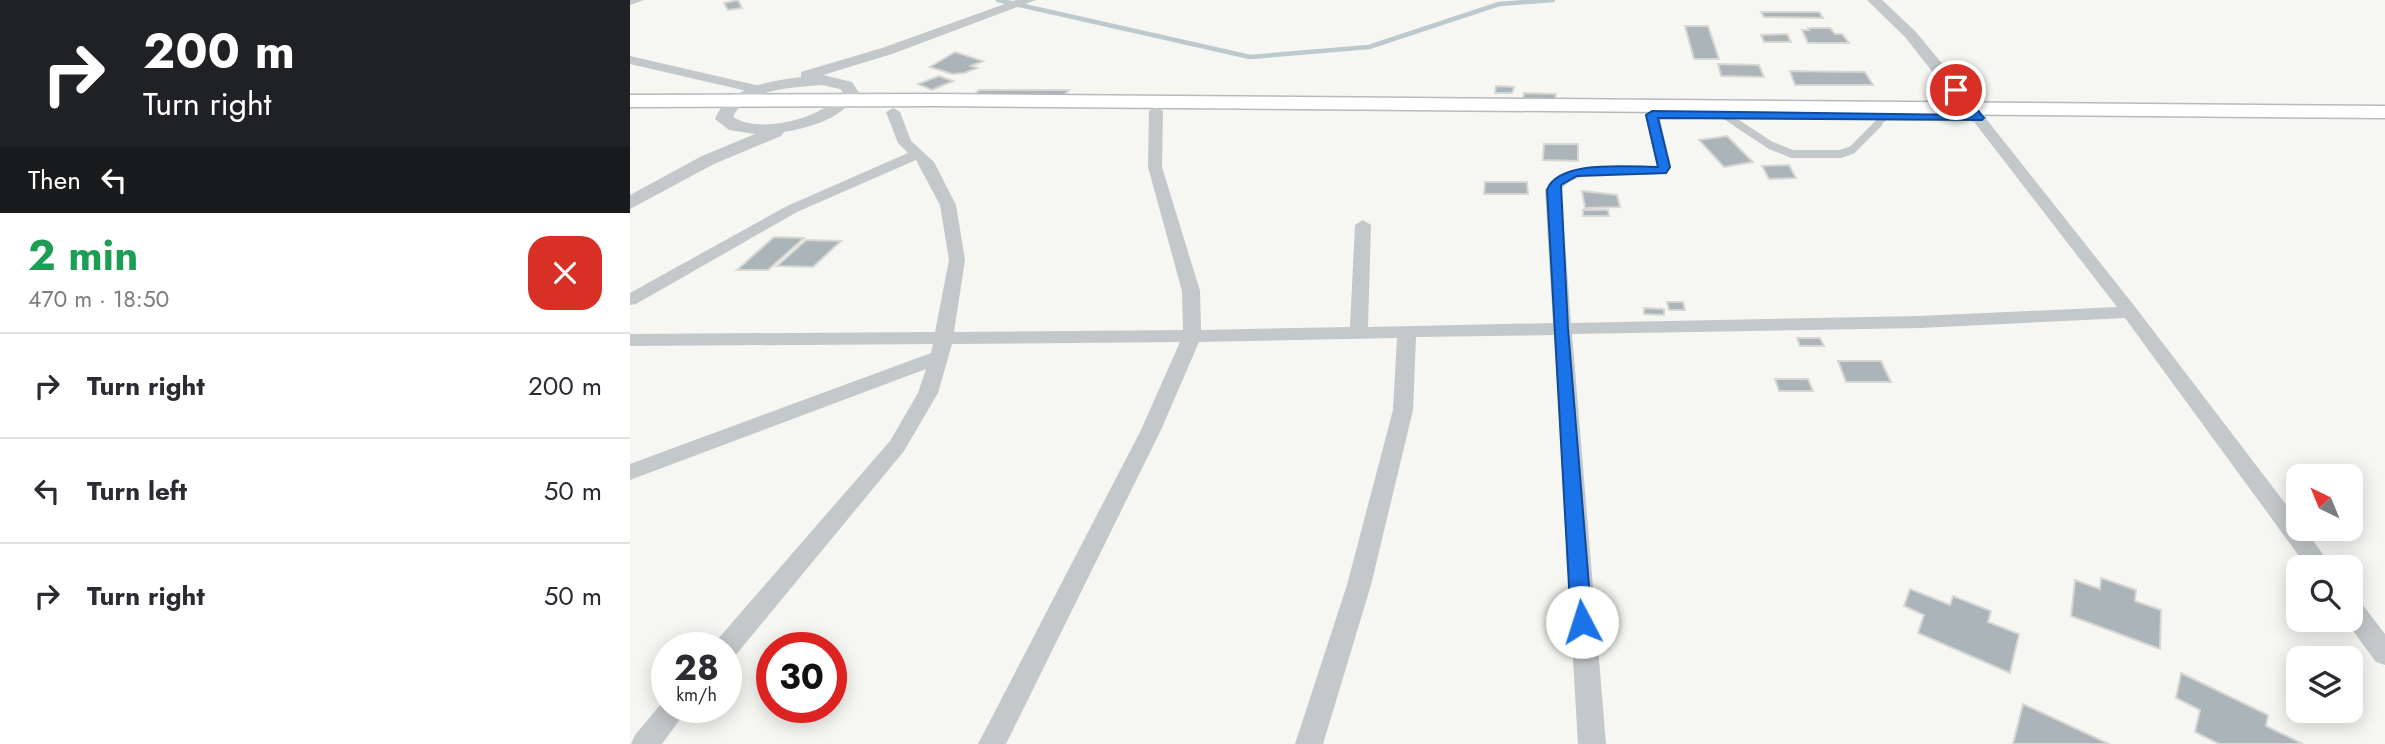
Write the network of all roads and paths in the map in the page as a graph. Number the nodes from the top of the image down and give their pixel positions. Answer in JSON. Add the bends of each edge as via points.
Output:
{"nodes":[{"id":1,"x":639,"y":0,"type":"edge"},
{"id":2,"x":1029,"y":0,"type":"edge"},
{"id":3,"x":1874,"y":0,"type":"edge"},
{"id":4,"x":630,"y":2,"type":"edge"},
{"id":5,"x":887,"y":51,"type":"junction"},
{"id":6,"x":630,"y":60,"type":"edge"},
{"id":7,"x":785,"y":84,"type":"junction"},
{"id":8,"x":760,"y":90,"type":"junction"},
{"id":9,"x":841,"y":99,"type":"junction"},
{"id":10,"x":630,"y":101,"type":"edge"},
{"id":11,"x":1156,"y":111,"type":"junction"},
{"id":12,"x":630,"y":112,"type":"edge"},
{"id":13,"x":733,"y":112,"type":"junction"},
{"id":14,"x":893,"y":112,"type":"junction"},
{"id":15,"x":2385,"y":112,"type":"edge"},
{"id":16,"x":1974,"y":113,"type":"junction"},
{"id":17,"x":1652,"y":115,"type":"junction"},
{"id":18,"x":1723,"y":116,"type":"junction"},
{"id":19,"x":1885,"y":117,"type":"junction"},
{"id":20,"x":2385,"y":122,"type":"edge"},
{"id":21,"x":792,"y":125,"type":"junction"},
{"id":22,"x":918,"y":154,"type":"junction"},
{"id":23,"x":708,"y":160,"type":"junction"},
{"id":24,"x":630,"y":203,"type":"edge"},
{"id":25,"x":1363,"y":225,"type":"dead end"},
{"id":26,"x":630,"y":300,"type":"edge"},
{"id":27,"x":2130,"y":312,"type":"junction"},
{"id":28,"x":1560,"y":328,"type":"junction"},
{"id":29,"x":1359,"y":331,"type":"junction"},
{"id":30,"x":1408,"y":332,"type":"junction"},
{"id":31,"x":1192,"y":336,"type":"junction"},
{"id":32,"x":630,"y":340,"type":"edge"},
{"id":33,"x":943,"y":347,"type":"junction"},
{"id":34,"x":630,"y":472,"type":"edge"},
{"id":35,"x":2311,"y":555,"type":"edge"},
{"id":36,"x":2363,"y":624,"type":"edge"},
{"id":37,"x":740,"y":632,"type":"edge"},
{"id":38,"x":2385,"y":654,"type":"edge"},
{"id":39,"x":663,"y":723,"type":"edge"},
{"id":40,"x":645,"y":744,"type":"edge"},
{"id":41,"x":992,"y":744,"type":"edge"},
{"id":42,"x":1309,"y":744,"type":"edge"},
{"id":43,"x":1592,"y":744,"type":"edge"}],
"edges":[{"from":1,"to":4,"type":"street"},
{"from":2,"to":5,"type":"street"},
{"from":3,"to":16,"type":"street","via":[[1910,34]]},
{"from":5,"to":7,"type":"street"},
{"from":5,"to":9,"type":"street","via":[[859,69]]},
{"from":6,"to":8,"type":"street"},
{"from":7,"to":8,"type":"street"},
{"from":7,"to":9,"type":"street","via":[[822,80]]},
{"from":8,"to":13,"type":"street"},
{"from":9,"to":13,"type":"main road"},
{"from":9,"to":14,"type":"main road"},
{"from":9,"to":16,"type":"main road"},
{"from":9,"to":21,"type":"street"},
{"from":10,"to":13,"type":"main road"},
{"from":11,"to":14,"type":"main road"},
{"from":11,"to":17,"type":"main road"},
{"from":11,"to":31,"type":"street","via":[[1155,167],[1191,291]]},
{"from":12,"to":13,"type":"main road"},
{"from":13,"to":21,"type":"street","via":[[752,129]]},
{"from":13,"to":23,"type":"street"},
{"from":14,"to":22,"type":"street","via":[[905,143]]},
{"from":15,"to":16,"type":"main road"},
{"from":16,"to":19,"type":"main road"},
{"from":16,"to":20,"type":"main road"},
{"from":16,"to":27,"type":"street"},
{"from":17,"to":18,"type":"main road"},
{"from":17,"to":28,"type":"street","via":[[1662,170],[1575,173],[1555,183]]},
{"from":18,"to":19,"type":"main road"},
{"from":18,"to":19,"type":"lane","via":[[1793,154],[1852,150]]},
{"from":21,"to":23,"type":"street"},
{"from":22,"to":26,"type":"street","via":[[792,209]]},
{"from":22,"to":33,"type":"street","via":[[927,162],[948,205],[957,260]]},
{"from":23,"to":24,"type":"street"},
{"from":25,"to":29,"type":"street"},
{"from":27,"to":28,"type":"street","via":[[1920,322]]},
{"from":27,"to":35,"type":"street"},
{"from":28,"to":30,"type":"street"},
{"from":28,"to":43,"type":"street"},
{"from":29,"to":30,"type":"street"},
{"from":29,"to":31,"type":"street"},
{"from":30,"to":42,"type":"street","via":[[1403,410],[1359,584]]},
{"from":31,"to":33,"type":"street"},
{"from":31,"to":41,"type":"street","via":[[1151,430]]},
{"from":32,"to":33,"type":"street"},
{"from":33,"to":34,"type":"street"},
{"from":33,"to":37,"type":"street","via":[[928,393],[897,446]]},
{"from":36,"to":38,"type":"street"},
{"from":39,"to":40,"type":"street"}]}
